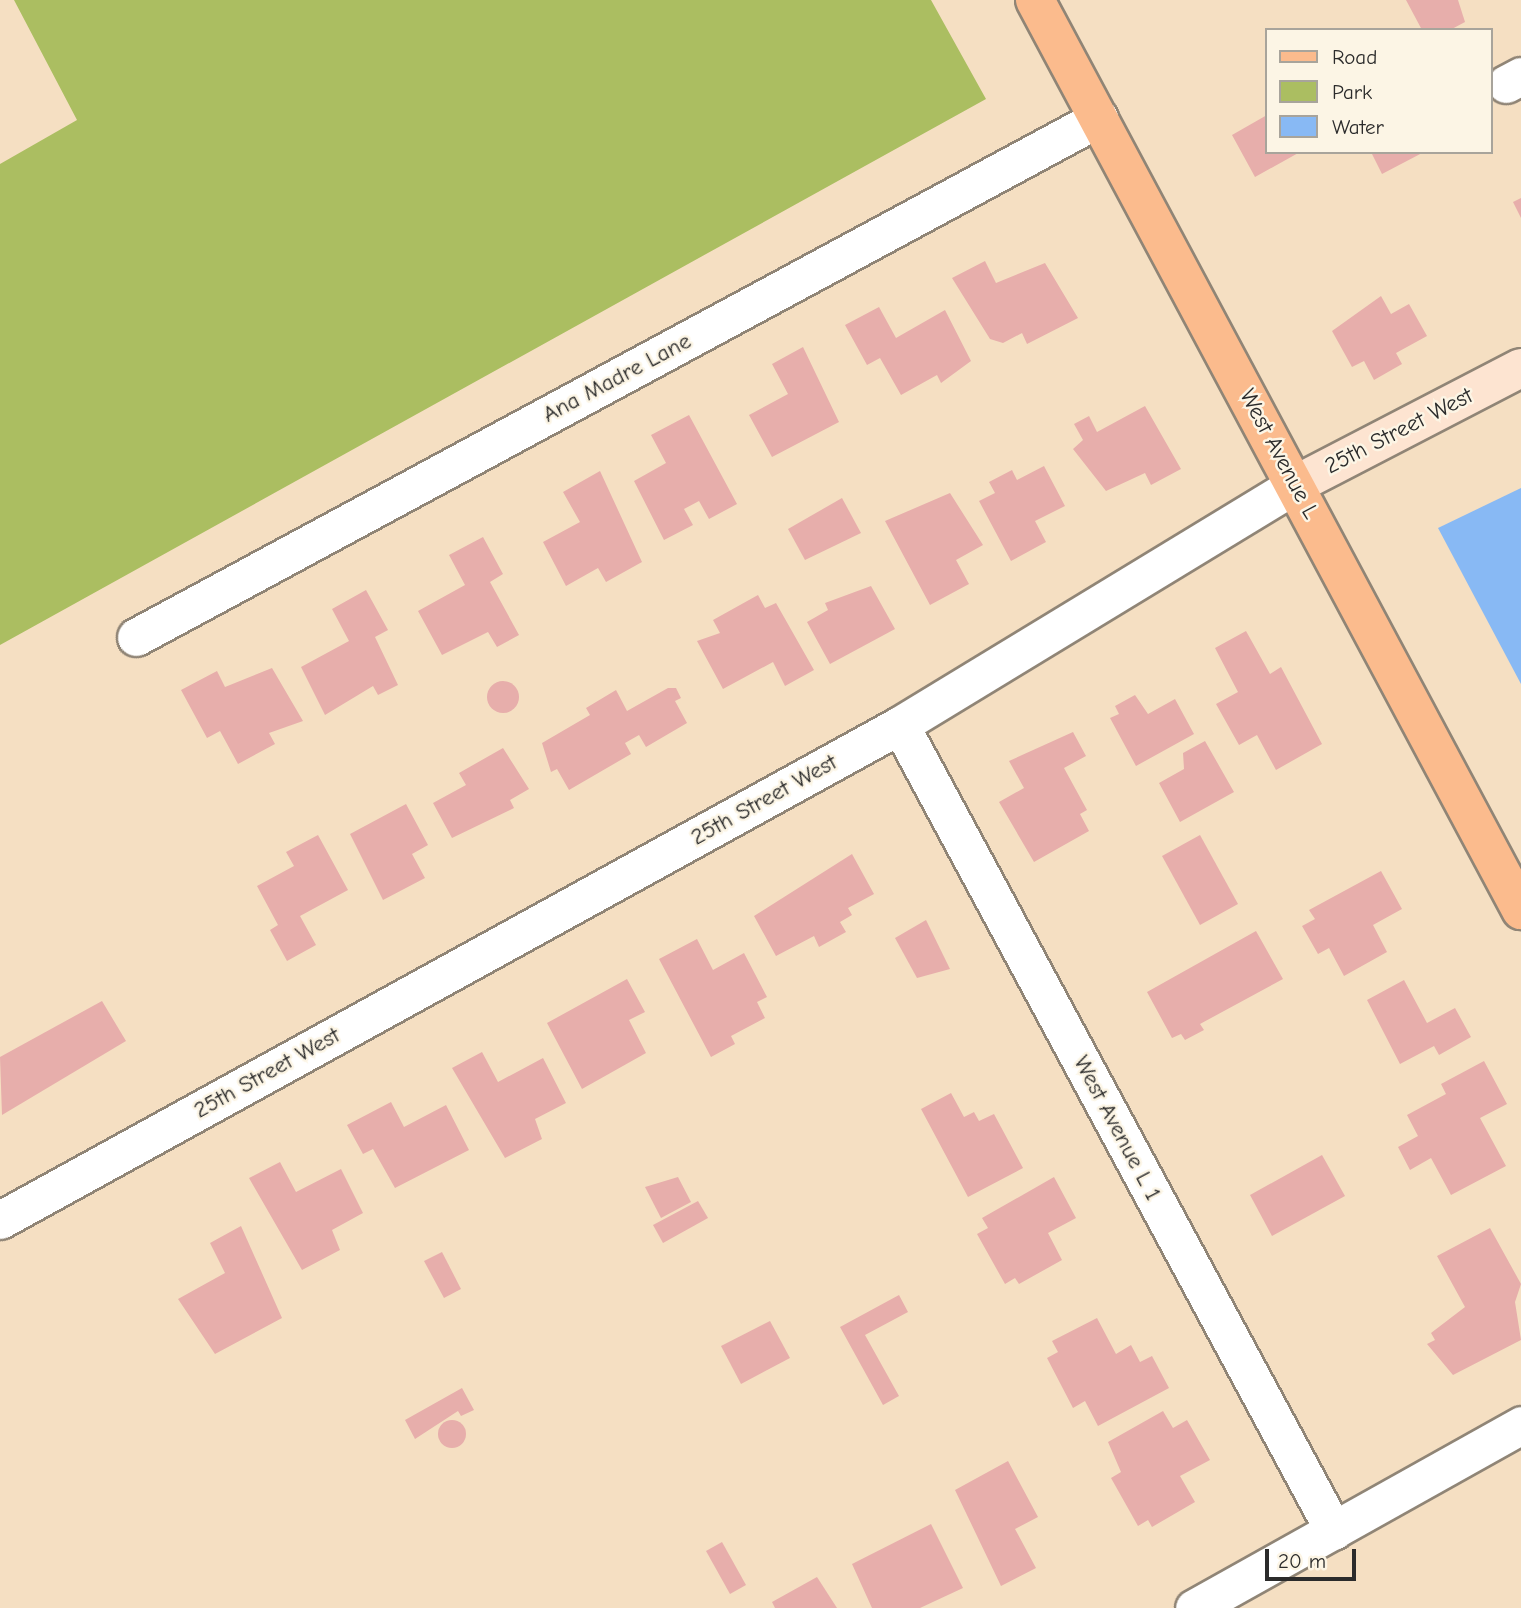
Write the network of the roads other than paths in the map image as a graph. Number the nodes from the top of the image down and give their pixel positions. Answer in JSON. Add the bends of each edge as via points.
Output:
{"nodes":[{"id":1,"x":1035,"y":0,"type":"edge"},
{"id":2,"x":1099,"y":118,"type":"junction"},
{"id":3,"x":1521,"y":368,"type":"edge"},
{"id":4,"x":1295,"y":485,"type":"junction"},
{"id":5,"x":136,"y":637,"type":"dead end"},
{"id":6,"x":900,"y":725,"type":"junction"},
{"id":7,"x":1521,"y":910,"type":"edge"},
{"id":8,"x":0,"y":1220,"type":"edge"},
{"id":9,"x":1521,"y":1425,"type":"edge"},
{"id":10,"x":1334,"y":1531,"type":"junction"},
{"id":11,"x":1194,"y":1608,"type":"edge"}],
"edges":[{"from":1,"to":2,"type":"main road","name":"West Avenue L"},
{"from":2,"to":4,"type":"main road","name":"West Avenue L"},
{"from":2,"to":5,"type":"street","name":"Ana Madre Lane"},
{"from":3,"to":4,"type":"street","name":"25th Street West"},
{"from":4,"to":6,"type":"street","name":"25th Street West"},
{"from":4,"to":7,"type":"main road","name":"West Avenue L"},
{"from":6,"to":8,"type":"street","name":"25th Street West"},
{"from":6,"to":10,"type":"street","name":"West Avenue L 1"},
{"from":9,"to":10,"type":"street"},
{"from":10,"to":11,"type":"street"}]}
